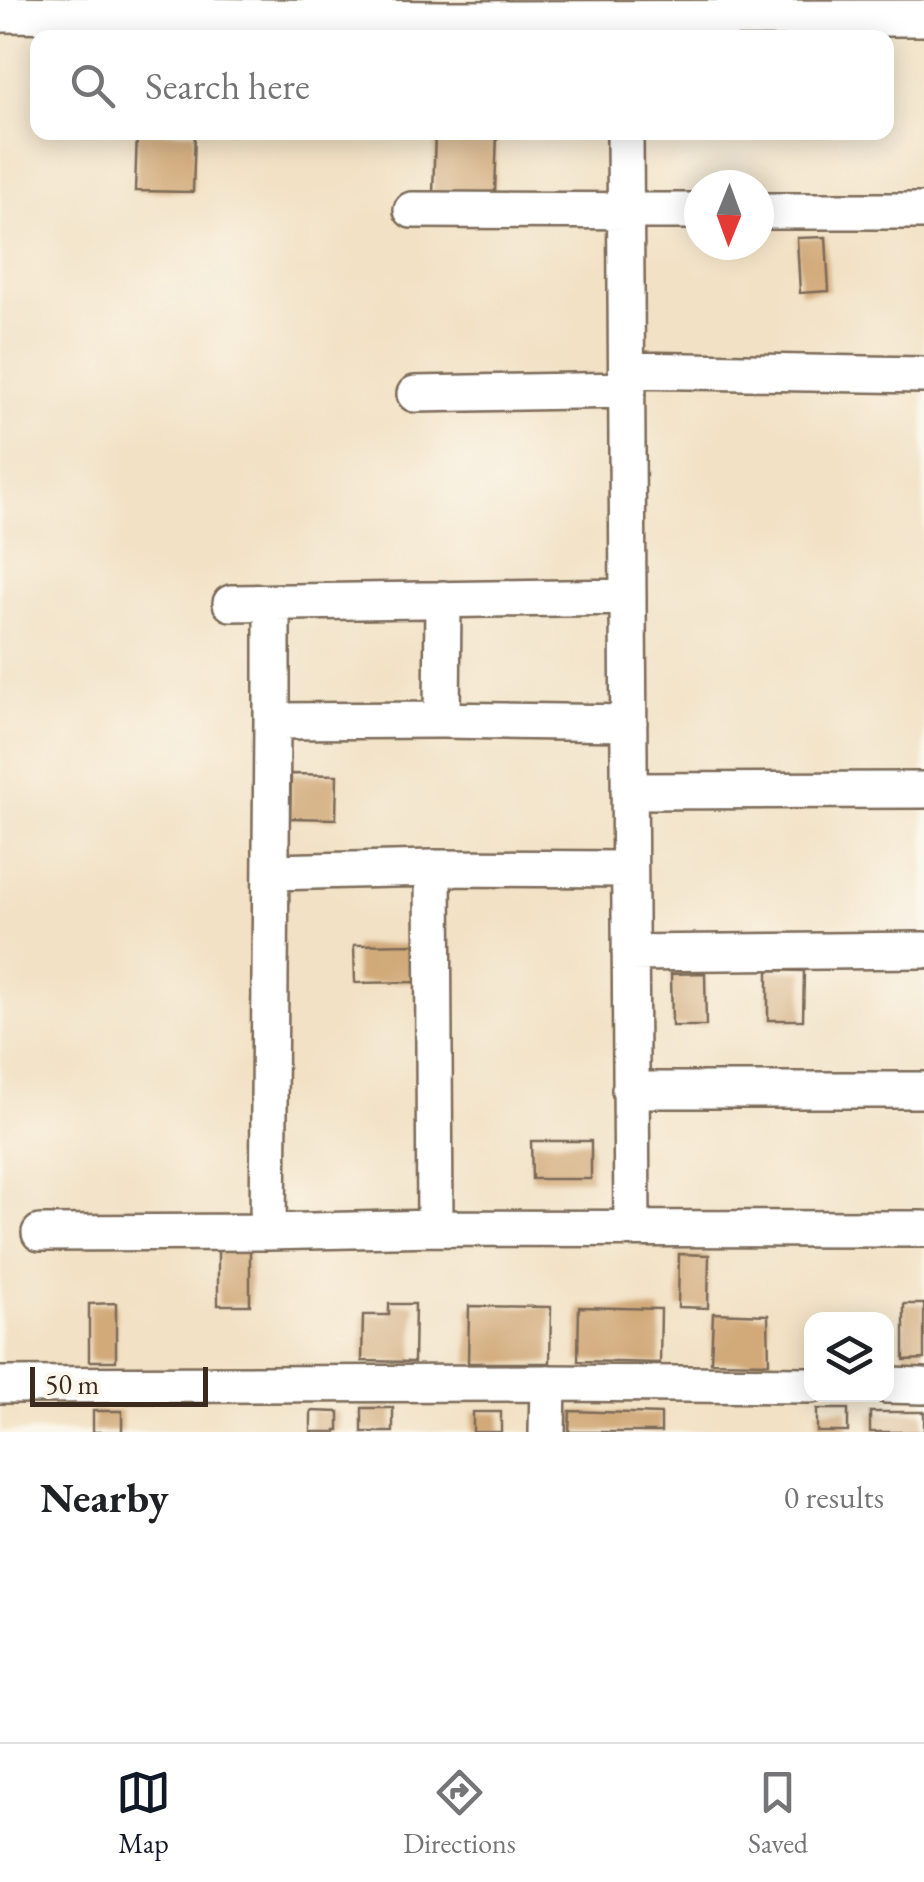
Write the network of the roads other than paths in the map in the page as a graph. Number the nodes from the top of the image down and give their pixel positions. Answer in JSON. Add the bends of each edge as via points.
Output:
{"nodes":[{"id":1,"x":443,"y":10,"type":"edge"},
{"id":2,"x":0,"y":14,"type":"edge"},
{"id":3,"x":924,"y":18,"type":"edge"},
{"id":4,"x":626,"y":28,"type":"edge"},
{"id":5,"x":626,"y":140,"type":"edge"},
{"id":6,"x":412,"y":210,"type":"dead end"},
{"id":7,"x":625,"y":211,"type":"junction"},
{"id":8,"x":684,"y":211,"type":"edge"},
{"id":9,"x":774,"y":211,"type":"edge"},
{"id":10,"x":924,"y":211,"type":"edge"},
{"id":11,"x":924,"y":375,"type":"edge"},
{"id":12,"x":628,"y":380,"type":"junction"},
{"id":13,"x":415,"y":394,"type":"dead end"},
{"id":14,"x":628,"y":597,"type":"junction"},
{"id":15,"x":444,"y":598,"type":"junction"},
{"id":16,"x":272,"y":603,"type":"junction"},
{"id":17,"x":231,"y":604,"type":"dead end"},
{"id":18,"x":272,"y":720,"type":"junction"},
{"id":19,"x":442,"y":720,"type":"junction"},
{"id":20,"x":629,"y":723,"type":"junction"},
{"id":21,"x":629,"y":790,"type":"junction"},
{"id":22,"x":924,"y":790,"type":"edge"},
{"id":23,"x":432,"y":868,"type":"junction"},
{"id":24,"x":629,"y":869,"type":"junction"},
{"id":25,"x":272,"y":872,"type":"junction"},
{"id":26,"x":924,"y":950,"type":"edge"},
{"id":27,"x":630,"y":953,"type":"junction"},
{"id":28,"x":630,"y":1090,"type":"junction"},
{"id":29,"x":924,"y":1090,"type":"edge"},
{"id":30,"x":434,"y":1228,"type":"junction"},
{"id":31,"x":632,"y":1228,"type":"junction"},
{"id":32,"x":924,"y":1229,"type":"edge"},
{"id":33,"x":268,"y":1232,"type":"junction"},
{"id":34,"x":40,"y":1233,"type":"dead end"},
{"id":35,"x":548,"y":1383,"type":"junction"},
{"id":36,"x":804,"y":1385,"type":"edge"},
{"id":37,"x":894,"y":1385,"type":"edge"},
{"id":38,"x":0,"y":1386,"type":"edge"},
{"id":39,"x":924,"y":1386,"type":"edge"},
{"id":40,"x":546,"y":1432,"type":"edge"}],
"edges":[{"from":1,"to":2,"type":"street"},
{"from":1,"to":4,"type":"street"},
{"from":3,"to":4,"type":"street"},
{"from":5,"to":7,"type":"street"},
{"from":6,"to":7,"type":"street"},
{"from":7,"to":8,"type":"street"},
{"from":7,"to":12,"type":"street"},
{"from":9,"to":10,"type":"street"},
{"from":11,"to":12,"type":"street"},
{"from":12,"to":13,"type":"street"},
{"from":12,"to":14,"type":"street"},
{"from":14,"to":15,"type":"street"},
{"from":14,"to":20,"type":"street"},
{"from":15,"to":16,"type":"street"},
{"from":15,"to":19,"type":"street"},
{"from":16,"to":17,"type":"street"},
{"from":16,"to":18,"type":"street"},
{"from":18,"to":19,"type":"street"},
{"from":18,"to":25,"type":"street"},
{"from":19,"to":20,"type":"street"},
{"from":20,"to":21,"type":"street"},
{"from":21,"to":22,"type":"street"},
{"from":21,"to":24,"type":"street"},
{"from":23,"to":24,"type":"street"},
{"from":23,"to":25,"type":"street"},
{"from":23,"to":30,"type":"street"},
{"from":24,"to":27,"type":"street"},
{"from":25,"to":33,"type":"street"},
{"from":26,"to":27,"type":"street"},
{"from":27,"to":28,"type":"street"},
{"from":28,"to":29,"type":"street"},
{"from":28,"to":31,"type":"street"},
{"from":30,"to":31,"type":"street"},
{"from":30,"to":33,"type":"street"},
{"from":31,"to":32,"type":"street"},
{"from":33,"to":34,"type":"street"},
{"from":35,"to":36,"type":"street"},
{"from":35,"to":38,"type":"street"},
{"from":35,"to":40,"type":"street"},
{"from":37,"to":39,"type":"street"}]}
